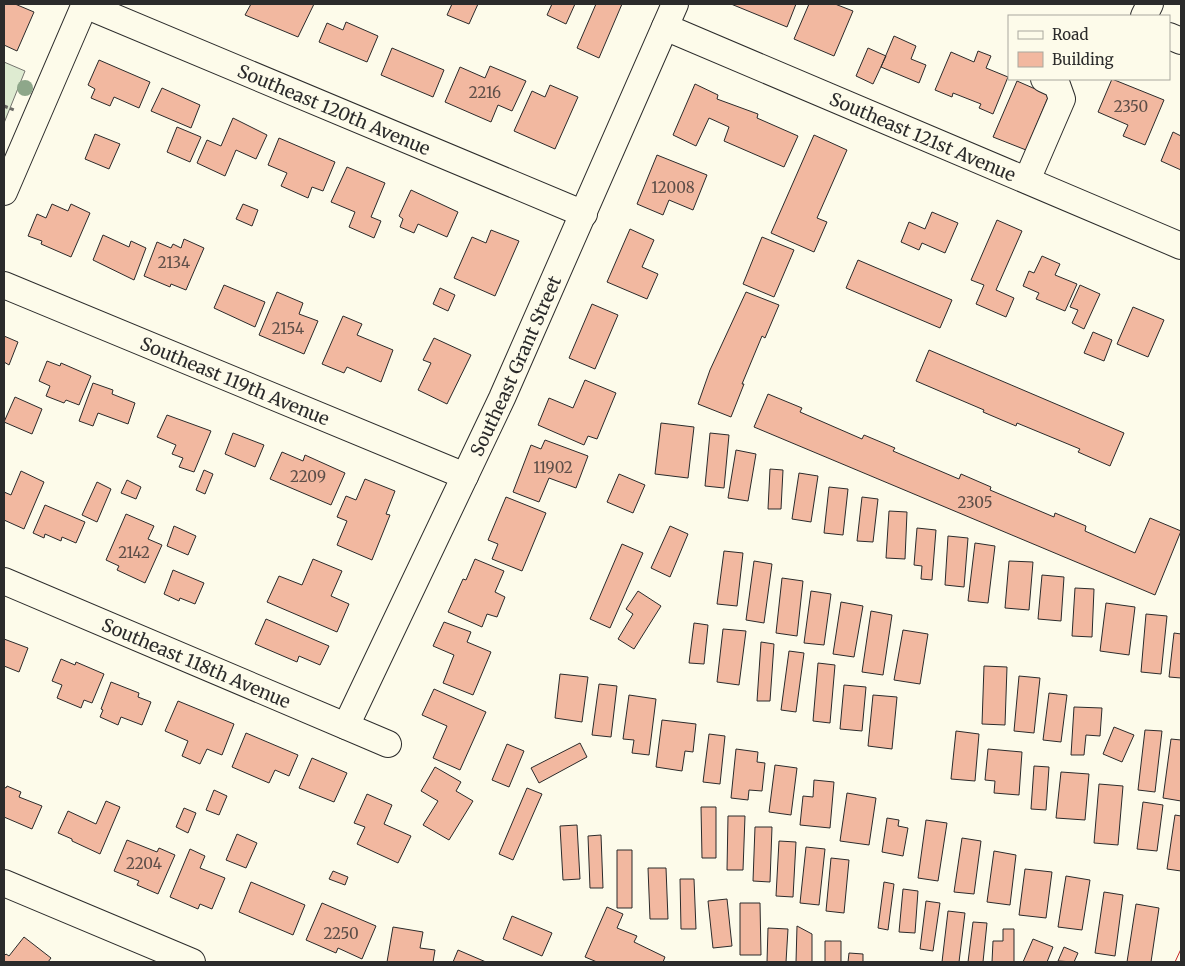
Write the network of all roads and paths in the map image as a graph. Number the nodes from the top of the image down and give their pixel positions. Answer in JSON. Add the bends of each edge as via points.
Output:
{"nodes":[{"id":1,"x":85,"y":4,"type":"edge"},
{"id":2,"x":675,"y":4,"type":"edge"},
{"id":3,"x":665,"y":27,"type":"junction"},
{"id":4,"x":1046,"y":80,"type":"edge"},
{"id":5,"x":1027,"y":180,"type":"junction"},
{"id":6,"x":4,"y":192,"type":"edge"},
{"id":7,"x":584,"y":214,"type":"junction"},
{"id":8,"x":1181,"y":246,"type":"edge"},
{"id":9,"x":4,"y":285,"type":"edge"},
{"id":10,"x":465,"y":476,"type":"junction"},
{"id":11,"x":4,"y":581,"type":"edge"},
{"id":12,"x":346,"y":726,"type":"junction"},
{"id":13,"x":388,"y":744,"type":"dead end"},
{"id":14,"x":4,"y":883,"type":"edge"},
{"id":15,"x":192,"y":962,"type":"edge"}],
"edges":[{"from":1,"to":6,"type":"street"},
{"from":1,"to":7,"type":"street","name":"Southeast 120th Avenue"},
{"from":2,"to":3,"type":"street","name":"Southeast Grant Street"},
{"from":3,"to":5,"type":"street","name":"Southeast 121st Avenue"},
{"from":3,"to":7,"type":"street","name":"Southeast Grant Street"},
{"from":4,"to":5,"type":"street","via":[[1057,85],[1062,98]]},
{"from":5,"to":8,"type":"street","name":"Southeast 121st Avenue"},
{"from":7,"to":10,"type":"street","name":"Southeast Grant Street"},
{"from":9,"to":10,"type":"street","name":"Southeast 119th Avenue"},
{"from":10,"to":12,"type":"street","name":"Southeast Grant Street"},
{"from":11,"to":12,"type":"street","name":"Southeast 118th Avenue"},
{"from":12,"to":13,"type":"street","name":"Southeast 118th Avenue"},
{"from":14,"to":15,"type":"street"}]}
